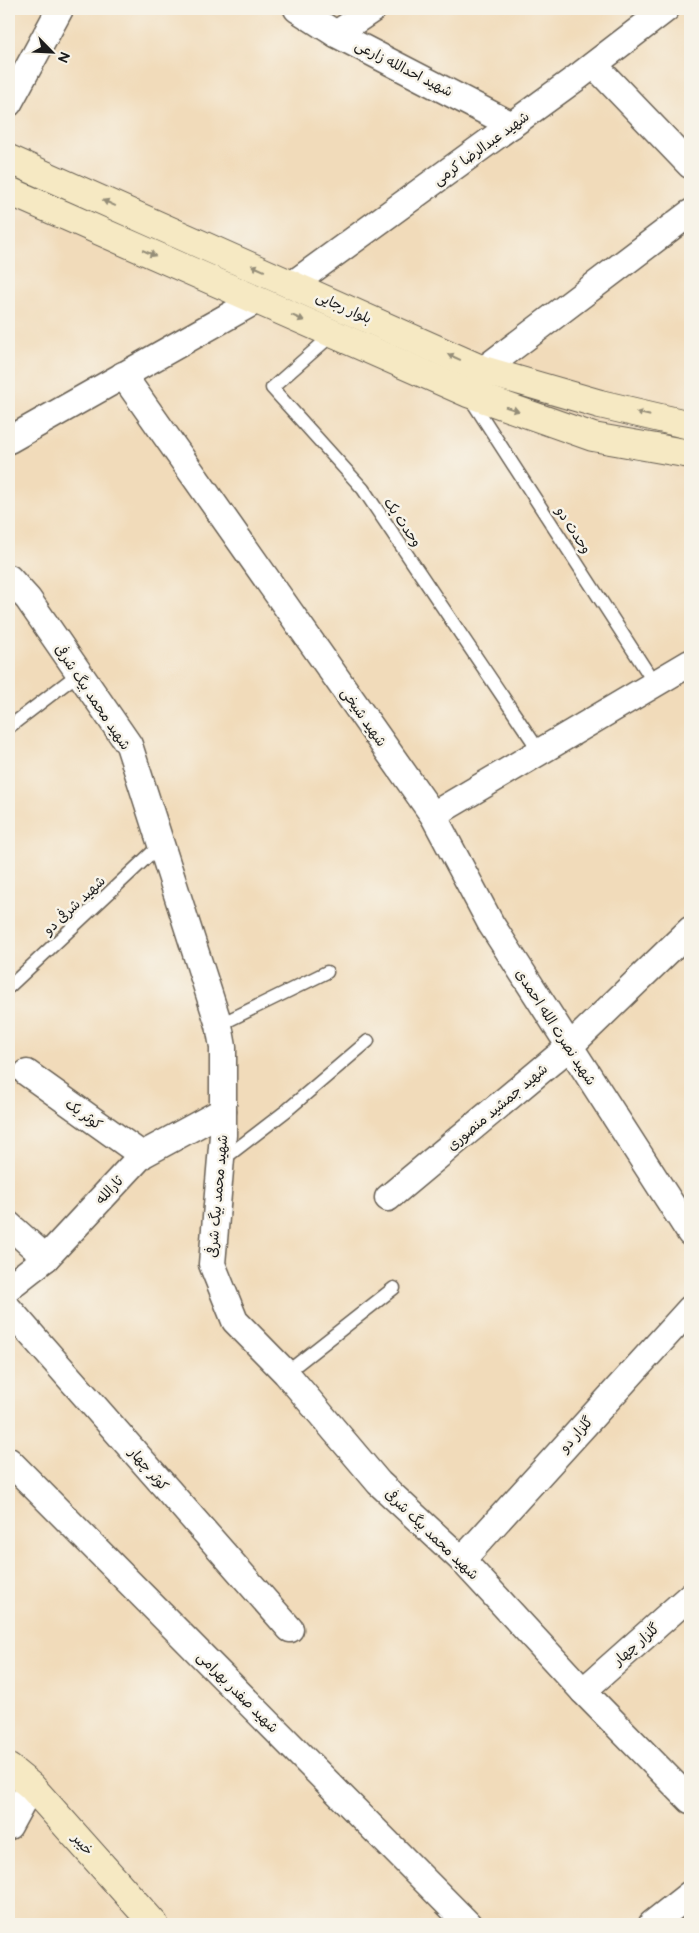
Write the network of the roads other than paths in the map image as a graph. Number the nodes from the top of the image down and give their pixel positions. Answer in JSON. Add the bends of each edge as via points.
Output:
{"nodes":[{"id":1,"x":60,"y":9,"type":"edge"},
{"id":2,"x":297,"y":9,"type":"edge"},
{"id":3,"x":373,"y":9,"type":"edge"},
{"id":4,"x":666,"y":9,"type":"edge"},
{"id":5,"x":336,"y":34,"type":"junction"},
{"id":6,"x":594,"y":65,"type":"junction"},
{"id":7,"x":9,"y":103,"type":"edge"},
{"id":8,"x":512,"y":125,"type":"junction"},
{"id":9,"x":9,"y":159,"type":"edge"},
{"id":10,"x":690,"y":165,"type":"edge"},
{"id":11,"x":9,"y":191,"type":"edge"},
{"id":12,"x":690,"y":213,"type":"edge"},
{"id":13,"x":293,"y":284,"type":"junction"},
{"id":14,"x":257,"y":300,"type":"junction"},
{"id":15,"x":333,"y":334,"type":"junction"},
{"id":16,"x":483,"y":370,"type":"junction"},
{"id":17,"x":123,"y":375,"type":"junction"},
{"id":18,"x":468,"y":394,"type":"junction"},
{"id":19,"x":690,"y":425,"type":"edge"},
{"id":20,"x":9,"y":440,"type":"edge"},
{"id":21,"x":690,"y":454,"type":"edge"},
{"id":22,"x":9,"y":578,"type":"edge"},
{"id":23,"x":690,"y":662,"type":"edge"},
{"id":24,"x":78,"y":674,"type":"junction"},
{"id":25,"x":655,"y":684,"type":"junction"},
{"id":26,"x":9,"y":727,"type":"edge"},
{"id":27,"x":540,"y":752,"type":"junction"},
{"id":28,"x":433,"y":815,"type":"junction"},
{"id":29,"x":160,"y":845,"type":"junction"},
{"id":30,"x":690,"y":930,"type":"edge"},
{"id":31,"x":327,"y":972,"type":"dead end"},
{"id":32,"x":9,"y":987,"type":"edge"},
{"id":33,"x":219,"y":1025,"type":"junction"},
{"id":34,"x":368,"y":1041,"type":"dead end"},
{"id":35,"x":569,"y":1047,"type":"junction"},
{"id":36,"x":27,"y":1073,"type":"dead end"},
{"id":37,"x":223,"y":1111,"type":"junction"},
{"id":38,"x":142,"y":1155,"type":"junction"},
{"id":39,"x":219,"y":1162,"type":"junction"},
{"id":40,"x":388,"y":1198,"type":"dead end"},
{"id":41,"x":9,"y":1225,"type":"edge"},
{"id":42,"x":690,"y":1233,"type":"edge"},
{"id":43,"x":46,"y":1258,"type":"junction"},
{"id":44,"x":9,"y":1287,"type":"edge"},
{"id":45,"x":394,"y":1288,"type":"dead end"},
{"id":46,"x":690,"y":1308,"type":"edge"},
{"id":47,"x":9,"y":1310,"type":"edge"},
{"id":48,"x":286,"y":1373,"type":"junction"},
{"id":49,"x":9,"y":1461,"type":"edge"},
{"id":50,"x":462,"y":1560,"type":"junction"},
{"id":51,"x":690,"y":1596,"type":"edge"},
{"id":52,"x":290,"y":1629,"type":"dead end"},
{"id":53,"x":583,"y":1691,"type":"junction"},
{"id":54,"x":9,"y":1768,"type":"edge"},
{"id":55,"x":31,"y":1786,"type":"junction"},
{"id":56,"x":690,"y":1800,"type":"edge"},
{"id":57,"x":9,"y":1826,"type":"edge"},
{"id":58,"x":690,"y":1894,"type":"edge"},
{"id":59,"x":154,"y":1924,"type":"edge"},
{"id":60,"x":468,"y":1924,"type":"edge"},
{"id":61,"x":652,"y":1924,"type":"edge"}],
"edges":[{"from":1,"to":7,"type":"street"},
{"from":2,"to":5,"type":"street","name":"شهید احدالله زارعی"},
{"from":3,"to":5,"type":"street"},
{"from":4,"to":6,"type":"street","name":"شهید عبدالرضا کرمی"},
{"from":5,"to":8,"type":"street","name":"شهید احدالله زارعی"},
{"from":6,"to":8,"type":"street","name":"شهید عبدالرضا کرمی"},
{"from":6,"to":10,"type":"street"},
{"from":8,"to":13,"type":"street","name":"شهید عبدالرضا کرمی"},
{"from":13,"to":9,"type":"main road","name":"بلوار رجایی","one_way":true},
{"from":11,"to":14,"type":"main road","name":"بلوار رجایی","one_way":true},
{"from":12,"to":16,"type":"street"},
{"from":16,"to":13,"type":"main road","name":"بلوار رجایی","one_way":true},
{"from":14,"to":15,"type":"main road","name":"بلوار رجایی","one_way":true},
{"from":14,"to":17,"type":"street"},
{"from":15,"to":18,"type":"main road","name":"بلوار رجایی"},
{"from":15,"to":27,"type":"lane","name":"وحدت یک","via":[[272,388],[363,489]]},
{"from":19,"to":16,"type":"main road","name":"بلوار رجایی","one_way":true,"via":[[600,404]]},
{"from":17,"to":20,"type":"street"},
{"from":17,"to":28,"type":"street","name":"شهید شیخی"},
{"from":18,"to":21,"type":"main road","name":"بلوار رجایی","one_way":true,"via":[[593,437]]},
{"from":18,"to":25,"type":"lane","name":"وحدت دو"},
{"from":22,"to":24,"type":"street","name":"شهید محمد بیگ شرفی","via":[[28,599]]},
{"from":23,"to":25,"type":"street"},
{"from":24,"to":26,"type":"lane"},
{"from":24,"to":29,"type":"street","name":"شهید محمد بیگ شرفی","via":[[128,745]]},
{"from":25,"to":27,"type":"street"},
{"from":27,"to":28,"type":"street"},
{"from":28,"to":35,"type":"street","name":"شهید نصرت الله احمدی","via":[[491,924]]},
{"from":29,"to":32,"type":"lane","name":"شهید شرفی دو"},
{"from":29,"to":33,"type":"street","name":"شهید محمد بیگ شرفی"},
{"from":30,"to":35,"type":"street","name":"شهید جمشید منصوری"},
{"from":31,"to":33,"type":"lane"},
{"from":33,"to":37,"type":"street","name":"شهید محمد بیگ شرفی","via":[[223,1047]]},
{"from":34,"to":39,"type":"lane","via":[[286,1111]]},
{"from":35,"to":40,"type":"street","name":"شهید جمشید منصوری"},
{"from":35,"to":42,"type":"street","name":"شهید نصرت الله احمدی"},
{"from":36,"to":38,"type":"street","name":"کوثر یک"},
{"from":37,"to":38,"type":"street","name":"ثارالله"},
{"from":37,"to":39,"type":"street","name":"شهید محمد بیگ شرفی"},
{"from":38,"to":43,"type":"street","name":"ثارالله"},
{"from":39,"to":48,"type":"street","name":"شهید محمد بیگ شرفی","via":[[212,1264],[235,1321]]},
{"from":41,"to":43,"type":"street"},
{"from":43,"to":44,"type":"street","name":"ثارالله"},
{"from":45,"to":48,"type":"lane"},
{"from":46,"to":50,"type":"street","name":"گلزار دو"},
{"from":47,"to":52,"type":"street","name":"کوثر چهار"},
{"from":48,"to":50,"type":"street","name":"شهید محمد بیگ شرفی","via":[[379,1483]]},
{"from":49,"to":60,"type":"street","name":"شهید صفدر بهرامی"},
{"from":50,"to":53,"type":"street","name":"شهید محمد بیگ شرفی"},
{"from":51,"to":53,"type":"street","name":"گلزار چهار"},
{"from":53,"to":56,"type":"street","name":"شهید محمد بیگ شرفی"},
{"from":54,"to":55,"type":"main road","name":"خیبر"},
{"from":55,"to":57,"type":"street"},
{"from":55,"to":59,"type":"main road","name":"خیبر"},
{"from":58,"to":61,"type":"street"}]}
